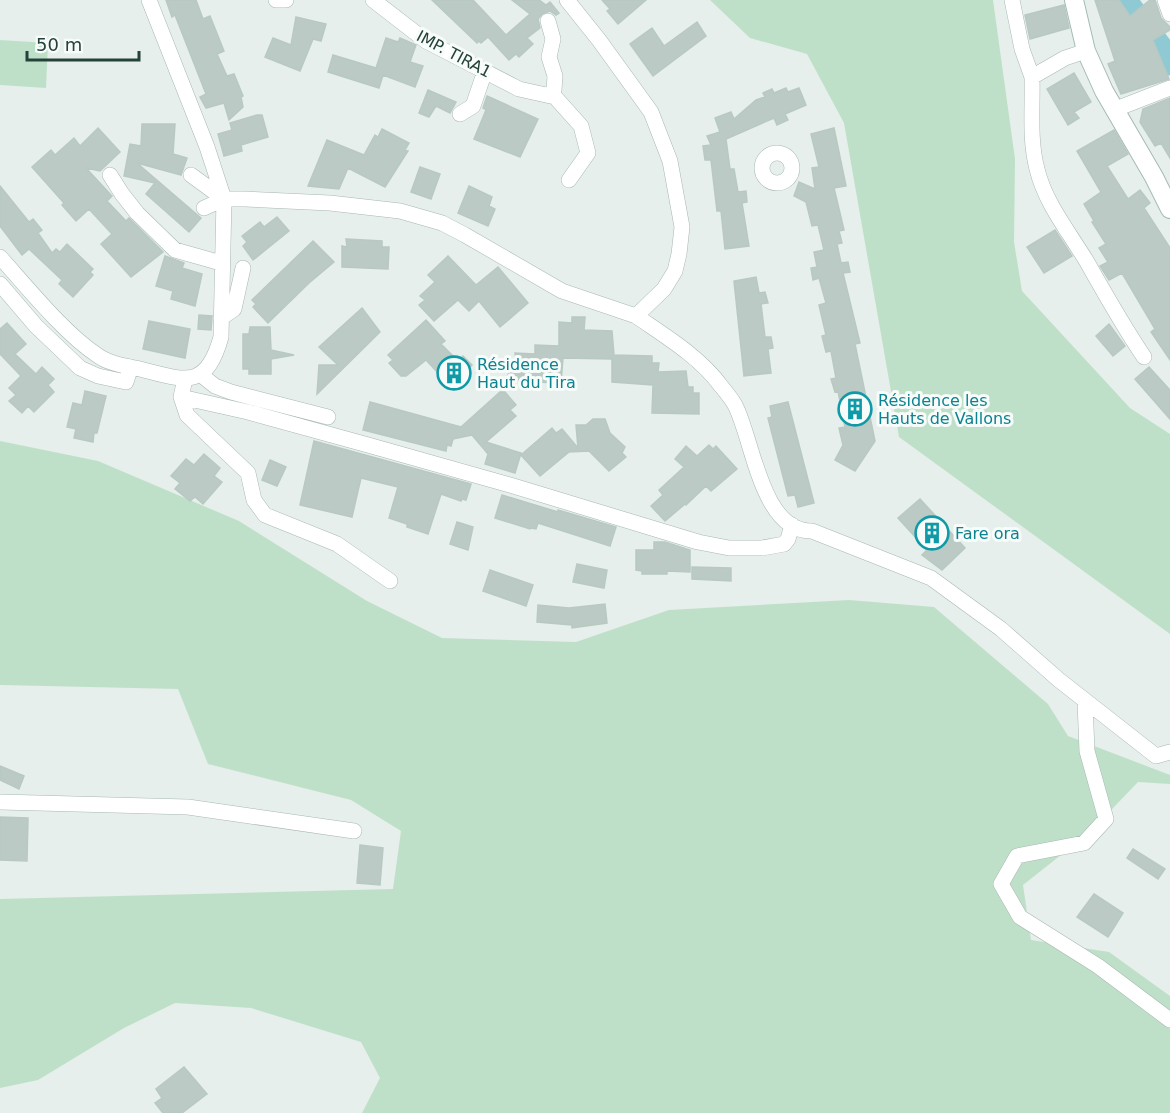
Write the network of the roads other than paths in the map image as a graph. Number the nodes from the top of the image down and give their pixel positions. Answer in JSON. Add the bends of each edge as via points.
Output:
{"nodes":[{"id":1,"x":149,"y":0,"type":"edge"},
{"id":2,"x":276,"y":0,"type":"edge"},
{"id":3,"x":286,"y":0,"type":"edge"},
{"id":4,"x":373,"y":0,"type":"edge"},
{"id":5,"x":567,"y":0,"type":"edge"},
{"id":6,"x":1012,"y":0,"type":"edge"},
{"id":7,"x":1074,"y":0,"type":"edge"},
{"id":8,"x":1165,"y":0,"type":"edge"},
{"id":9,"x":1170,"y":14,"type":"edge"},
{"id":10,"x":548,"y":21,"type":"dead end"},
{"id":11,"x":1086,"y":51,"type":"junction"},
{"id":12,"x":486,"y":71,"type":"junction"},
{"id":13,"x":1032,"y":77,"type":"junction"},
{"id":14,"x":1170,"y":88,"type":"edge"},
{"id":15,"x":545,"y":94,"type":"junction"},
{"id":16,"x":1116,"y":109,"type":"junction"},
{"id":17,"x":459,"y":114,"type":"dead end"},
{"id":18,"x":110,"y":174,"type":"dead end"},
{"id":19,"x":191,"y":175,"type":"dead end"},
{"id":20,"x":569,"y":180,"type":"dead end"},
{"id":21,"x":224,"y":199,"type":"junction"},
{"id":22,"x":204,"y":208,"type":"dead end"},
{"id":23,"x":1170,"y":209,"type":"edge"},
{"id":24,"x":0,"y":257,"type":"edge"},
{"id":25,"x":221,"y":263,"type":"junction"},
{"id":26,"x":243,"y":268,"type":"dead end"},
{"id":27,"x":0,"y":284,"type":"edge"},
{"id":28,"x":636,"y":316,"type":"junction"},
{"id":29,"x":221,"y":318,"type":"junction"},
{"id":30,"x":1144,"y":357,"type":"dead end"},
{"id":31,"x":130,"y":367,"type":"junction"},
{"id":32,"x":200,"y":374,"type":"junction"},
{"id":33,"x":185,"y":379,"type":"junction"},
{"id":34,"x":181,"y":397,"type":"junction"},
{"id":35,"x":328,"y":417,"type":"dead end"},
{"id":36,"x":792,"y":525,"type":"junction"},
{"id":37,"x":390,"y":581,"type":"dead end"},
{"id":38,"x":1085,"y":702,"type":"junction"},
{"id":39,"x":1170,"y":752,"type":"edge"},
{"id":40,"x":0,"y":802,"type":"edge"},
{"id":41,"x":354,"y":831,"type":"dead end"},
{"id":42,"x":1170,"y":1020,"type":"edge"}],
"edges":[{"from":1,"to":21,"type":"street"},
{"from":2,"to":3,"type":"street"},
{"from":4,"to":12,"type":"street","name":"IMP. TIRA1","via":[[426,41]]},
{"from":5,"to":28,"type":"street","via":[[651,112],[670,161],[682,227],[679,254],[675,270],[663,289]]},
{"from":6,"to":13,"type":"street"},
{"from":7,"to":11,"type":"main road"},
{"from":8,"to":9,"type":"street"},
{"from":10,"to":15,"type":"street","via":[[553,39],[549,57],[555,76],[554,90]]},
{"from":11,"to":13,"type":"street"},
{"from":11,"to":16,"type":"main road"},
{"from":12,"to":15,"type":"street","name":"IMP. TIRA1","via":[[519,89]]},
{"from":12,"to":17,"type":"street","via":[[473,106]]},
{"from":13,"to":30,"type":"street","via":[[1032,138],[1036,169],[1045,194]]},
{"from":14,"to":16,"type":"street"},
{"from":15,"to":20,"type":"street","via":[[555,98],[581,126],[588,153]]},
{"from":16,"to":23,"type":"main road"},
{"from":18,"to":25,"type":"street","via":[[137,213],[175,250]]},
{"from":19,"to":21,"type":"street"},
{"from":21,"to":22,"type":"street"},
{"from":21,"to":25,"type":"street"},
{"from":21,"to":28,"type":"street","via":[[330,202],[400,211],[450,227],[562,291]]},
{"from":24,"to":31,"type":"street","via":[[92,351]]},
{"from":25,"to":29,"type":"street"},
{"from":26,"to":29,"type":"street","via":[[234,309]]},
{"from":27,"to":31,"type":"street","via":[[36,326],[84,371],[126,382]]},
{"from":28,"to":36,"type":"street","via":[[694,358],[719,383],[735,406],[770,498],[778,513]]},
{"from":29,"to":32,"type":"street","via":[[216,355]]},
{"from":31,"to":33,"type":"street"},
{"from":32,"to":33,"type":"street"},
{"from":32,"to":35,"type":"street","via":[[231,392]]},
{"from":33,"to":34,"type":"street"},
{"from":34,"to":36,"type":"street","via":[[368,445],[698,542],[729,548],[762,548],[784,544]]},
{"from":34,"to":37,"type":"street","via":[[187,415],[248,473],[254,500],[265,515],[337,544]]},
{"from":36,"to":38,"type":"street","via":[[931,578],[1001,629]]},
{"from":38,"to":39,"type":"street","via":[[1156,756]]},
{"from":38,"to":42,"type":"street","via":[[1087,751],[1106,819],[1084,843],[1017,856],[1001,884],[1020,917],[1098,966]]},
{"from":40,"to":41,"type":"street","via":[[188,807]]}]}
